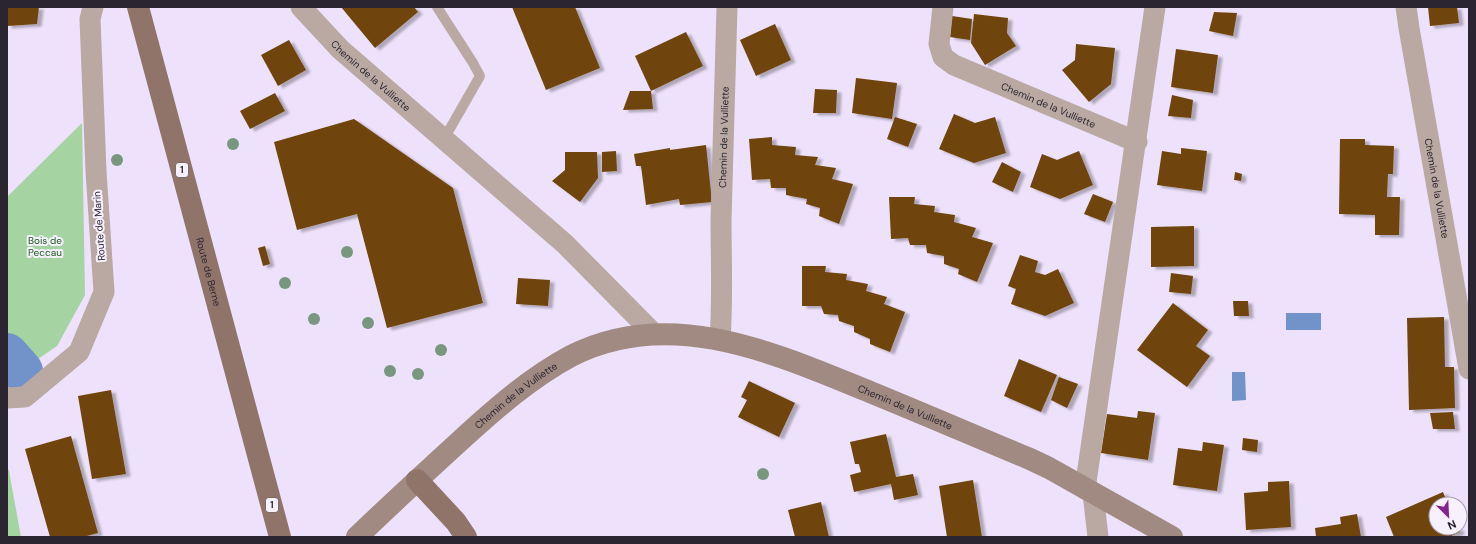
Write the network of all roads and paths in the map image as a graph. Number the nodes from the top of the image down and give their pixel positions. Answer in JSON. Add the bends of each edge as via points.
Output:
{"nodes":[{"id":1,"x":93,"y":7,"type":"edge"},
{"id":2,"x":138,"y":7,"type":"edge"},
{"id":3,"x":301,"y":7,"type":"edge"},
{"id":4,"x":437,"y":7,"type":"edge"},
{"id":5,"x":727,"y":7,"type":"edge"},
{"id":6,"x":943,"y":7,"type":"edge"},
{"id":7,"x":1156,"y":7,"type":"edge"},
{"id":8,"x":1406,"y":7,"type":"edge"},
{"id":9,"x":444,"y":139,"type":"junction"},
{"id":10,"x":1137,"y":142,"type":"junction"},
{"id":11,"x":654,"y":334,"type":"junction"},
{"id":12,"x":720,"y":339,"type":"junction"},
{"id":13,"x":1469,"y":369,"type":"edge"},
{"id":14,"x":7,"y":398,"type":"edge"},
{"id":15,"x":417,"y":480,"type":"junction"},
{"id":16,"x":1089,"y":491,"type":"junction"},
{"id":17,"x":280,"y":537,"type":"edge"},
{"id":18,"x":357,"y":537,"type":"edge"},
{"id":19,"x":466,"y":537,"type":"edge"},
{"id":20,"x":1098,"y":537,"type":"edge"},
{"id":21,"x":1172,"y":537,"type":"edge"}],
"edges":[{"from":1,"to":14,"type":"street","name":"Route de Marin","via":[[90,19],[104,292],[79,352],[25,396]]},
{"from":2,"to":17,"type":"main road","name":"Route de Berne","number":"1"},
{"from":3,"to":9,"type":"street","name":"Chemin de la Vulliette","via":[[340,49]]},
{"from":4,"to":9,"type":"lane","via":[[480,76]]},
{"from":5,"to":12,"type":"street","name":"Chemin de la Vulliette"},
{"from":6,"to":10,"type":"street","name":"Chemin de la Vulliette","via":[[939,44],[943,57],[954,65]]},
{"from":7,"to":10,"type":"street"},
{"from":8,"to":13,"type":"street","name":"Chemin de la Vulliette"},
{"from":9,"to":11,"type":"street","name":"Chemin de la Vulliette","via":[[565,244]]},
{"from":10,"to":16,"type":"street"},
{"from":11,"to":12,"type":"main road","name":"Chemin de la Vulliette","via":[[682,334]]},
{"from":11,"to":15,"type":"main road","name":"Chemin de la Vulliette","via":[[605,343],[559,363],[508,399]]},
{"from":12,"to":16,"type":"main road","name":"Chemin de la Vulliette","via":[[807,366],[1036,462]]},
{"from":15,"to":18,"type":"main road"},
{"from":15,"to":19,"type":"main road","via":[[456,522]]},
{"from":16,"to":20,"type":"street"},
{"from":16,"to":21,"type":"main road","name":"Chemin de la Vulliette"}]}
